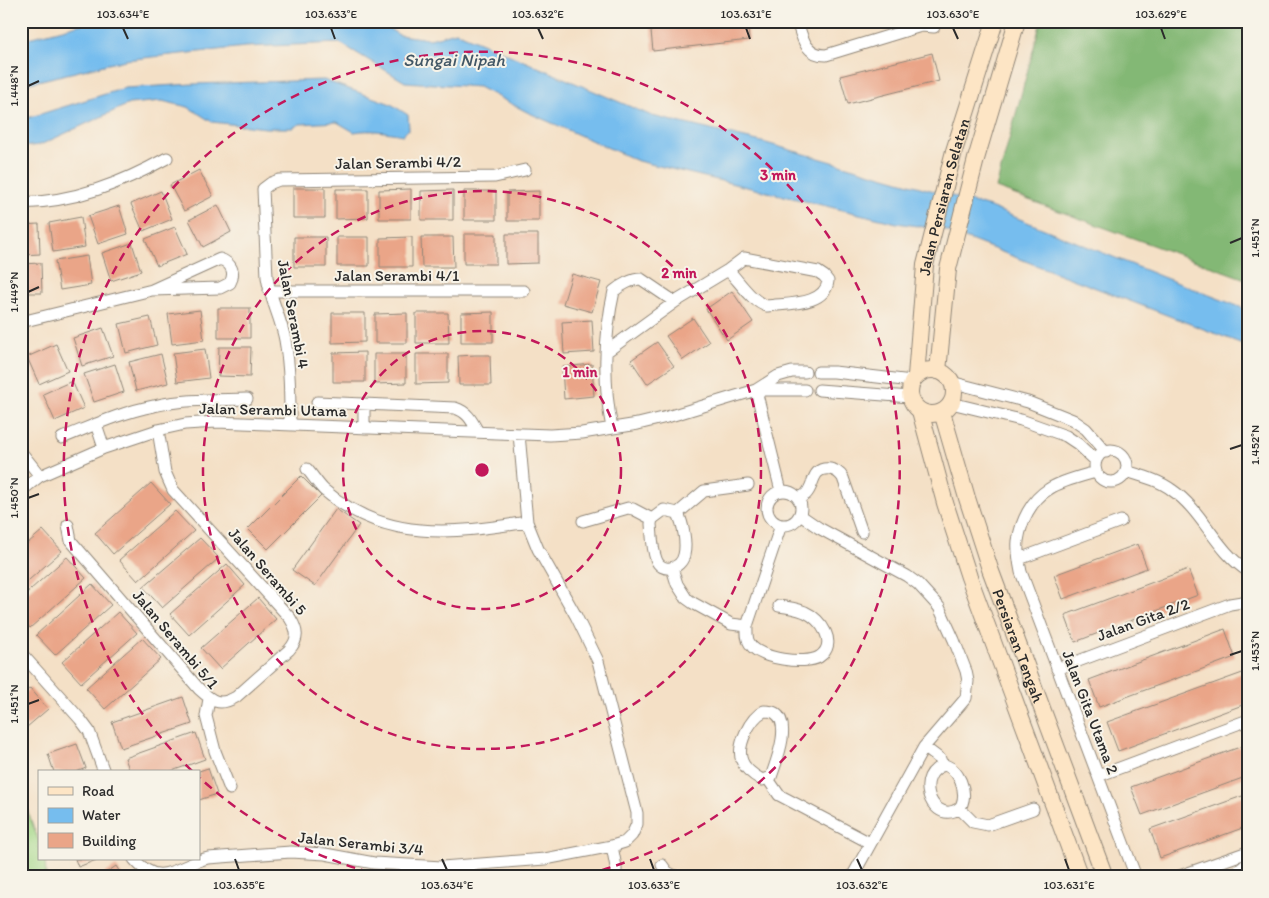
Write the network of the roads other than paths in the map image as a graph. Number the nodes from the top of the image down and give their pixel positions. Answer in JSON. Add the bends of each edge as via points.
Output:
{"nodes":[{"id":1,"x":797,"y":21,"type":"edge"},
{"id":2,"x":995,"y":21,"type":"edge"},
{"id":3,"x":1017,"y":21,"type":"edge"},
{"id":4,"x":934,"y":27,"type":"dead end"},
{"id":5,"x":167,"y":158,"type":"dead end"},
{"id":6,"x":525,"y":170,"type":"dead end"},
{"id":7,"x":270,"y":183,"type":"joint"},
{"id":8,"x":21,"y":203,"type":"edge"},
{"id":9,"x":728,"y":270,"type":"junction"},
{"id":10,"x":152,"y":290,"type":"junction"},
{"id":11,"x":269,"y":291,"type":"junction"},
{"id":12,"x":524,"y":291,"type":"dead end"},
{"id":13,"x":675,"y":302,"type":"junction"},
{"id":14,"x":21,"y":322,"type":"edge"},
{"id":15,"x":606,"y":352,"type":"junction"},
{"id":16,"x":938,"y":371,"type":"junction"},
{"id":17,"x":805,"y":372,"type":"dead end"},
{"id":18,"x":818,"y":372,"type":"dead end"},
{"id":19,"x":914,"y":379,"type":"junction"},
{"id":20,"x":951,"y":382,"type":"junction"},
{"id":21,"x":756,"y":390,"type":"junction"},
{"id":22,"x":805,"y":390,"type":"dead end"},
{"id":23,"x":818,"y":390,"type":"dead end"},
{"id":24,"x":910,"y":398,"type":"junction"},
{"id":25,"x":247,"y":399,"type":"dead end"},
{"id":26,"x":214,"y":400,"type":"junction"},
{"id":27,"x":317,"y":402,"type":"dead end"},
{"id":28,"x":364,"y":405,"type":"junction"},
{"id":29,"x":947,"y":408,"type":"junction"},
{"id":30,"x":920,"y":411,"type":"junction"},
{"id":31,"x":216,"y":422,"type":"junction"},
{"id":32,"x":96,"y":424,"type":"junction"},
{"id":33,"x":290,"y":425,"type":"junction"},
{"id":34,"x":364,"y":428,"type":"junction"},
{"id":35,"x":612,"y":428,"type":"junction"},
{"id":36,"x":158,"y":430,"type":"junction"},
{"id":37,"x":478,"y":432,"type":"junction"},
{"id":38,"x":519,"y":434,"type":"junction"},
{"id":39,"x":62,"y":438,"type":"dead end"},
{"id":40,"x":104,"y":448,"type":"junction"},
{"id":41,"x":21,"y":452,"type":"edge"},
{"id":42,"x":1106,"y":452,"type":"junction"},
{"id":43,"x":1096,"y":466,"type":"junction"},
{"id":44,"x":307,"y":469,"type":"dead end"},
{"id":45,"x":1126,"y":471,"type":"junction"},
{"id":46,"x":40,"y":476,"type":"junction"},
{"id":47,"x":748,"y":485,"type":"dead end"},
{"id":48,"x":21,"y":491,"type":"edge"},
{"id":49,"x":781,"y":491,"type":"junction"},
{"id":50,"x":799,"y":498,"type":"junction"},
{"id":51,"x":678,"y":513,"type":"junction"},
{"id":52,"x":800,"y":515,"type":"junction"},
{"id":53,"x":652,"y":519,"type":"junction"},
{"id":54,"x":582,"y":521,"type":"dead end"},
{"id":55,"x":1121,"y":521,"type":"dead end"},
{"id":56,"x":527,"y":522,"type":"junction"},
{"id":57,"x":68,"y":525,"type":"dead end"},
{"id":58,"x":781,"y":525,"type":"junction"},
{"id":59,"x":862,"y":532,"type":"dead end"},
{"id":60,"x":1019,"y":558,"type":"junction"},
{"id":61,"x":672,"y":568,"type":"junction"},
{"id":62,"x":1248,"y":572,"type":"edge"},
{"id":63,"x":1242,"y":602,"type":"dead end"},
{"id":64,"x":779,"y":606,"type":"dead end"},
{"id":65,"x":747,"y":626,"type":"junction"},
{"id":66,"x":21,"y":653,"type":"edge"},
{"id":67,"x":1057,"y":669,"type":"junction"},
{"id":68,"x":209,"y":699,"type":"junction"},
{"id":69,"x":1248,"y":720,"type":"edge"},
{"id":70,"x":924,"y":747,"type":"junction"},
{"id":71,"x":942,"y":765,"type":"junction"},
{"id":72,"x":103,"y":770,"type":"edge"},
{"id":73,"x":1098,"y":776,"type":"junction"},
{"id":74,"x":768,"y":779,"type":"junction"},
{"id":75,"x":230,"y":789,"type":"dead end"},
{"id":76,"x":959,"y":808,"type":"junction"},
{"id":77,"x":1033,"y":809,"type":"dead end"},
{"id":78,"x":870,"y":843,"type":"junction"},
{"id":79,"x":612,"y":846,"type":"junction"},
{"id":80,"x":1248,"y":852,"type":"edge"},
{"id":81,"x":135,"y":860,"type":"edge"},
{"id":82,"x":199,"y":860,"type":"edge"},
{"id":83,"x":200,"y":860,"type":"edge"},
{"id":84,"x":1248,"y":863,"type":"edge"},
{"id":85,"x":662,"y":865,"type":"dead end"},
{"id":86,"x":616,"y":877,"type":"edge"},
{"id":87,"x":677,"y":877,"type":"edge"},
{"id":88,"x":852,"y":877,"type":"edge"},
{"id":89,"x":1080,"y":877,"type":"edge"},
{"id":90,"x":1105,"y":877,"type":"edge"},
{"id":91,"x":1136,"y":877,"type":"edge"},
{"id":92,"x":1178,"y":877,"type":"edge"},
{"id":93,"x":1231,"y":877,"type":"edge"}],
"edges":[{"from":1,"to":4,"type":"street","via":[[804,43],[814,53],[826,55],[921,26]]},
{"from":2,"to":19,"type":"street","name":"Jalan Persiaran Selatan","via":[[954,152],[925,265]]},
{"from":3,"to":16,"type":"street","name":"Jalan Persiaran Selatan","via":[[976,159],[948,269]]},
{"from":5,"to":8,"type":"street","via":[[133,177],[85,194]]},
{"from":6,"to":7,"type":"street","name":"Jalan Serambi 4/2","via":[[495,176],[279,180]]},
{"from":7,"to":11,"type":"street","name":"Jalan Serambi 4","via":[[263,190],[262,198]]},
{"from":9,"to":9,"type":"street","via":[[744,258],[753,258],[818,272],[828,280],[820,296],[767,306],[750,294]]},
{"from":9,"to":13,"type":"street"},
{"from":10,"to":10,"type":"street","via":[[220,288],[230,283],[233,272],[230,265],[220,259]]},
{"from":10,"to":14,"type":"street"},
{"from":11,"to":12,"type":"street","name":"Jalan Serambi 4/1"},
{"from":11,"to":33,"type":"street","name":"Jalan Serambi 4","via":[[284,338]]},
{"from":13,"to":15,"type":"street"},
{"from":13,"to":15,"type":"street","via":[[641,279],[619,287],[614,291]]},
{"from":15,"to":35,"type":"street"},
{"from":16,"to":19,"type":"street","via":[[926,370]]},
{"from":16,"to":20,"type":"street"},
{"from":17,"to":21,"type":"street","name":"Jalan Serambi Utama","via":[[778,376]]},
{"from":18,"to":19,"type":"street"},
{"from":19,"to":24,"type":"street","name":"Jalan Persiaran Selatan"},
{"from":20,"to":29,"type":"street","via":[[954,393]]},
{"from":20,"to":42,"type":"street","via":[[1028,402],[1073,420],[1086,429]]},
{"from":21,"to":22,"type":"street","name":"Jalan Serambi Utama"},
{"from":21,"to":35,"type":"street","name":"Jalan Serambi Utama","via":[[667,417]]},
{"from":21,"to":49,"type":"street"},
{"from":23,"to":24,"type":"street"},
{"from":24,"to":30,"type":"street"},
{"from":25,"to":26,"type":"street","name":"Jalan Serambi Utama"},
{"from":26,"to":31,"type":"street"},
{"from":26,"to":32,"type":"street","name":"Jalan Serambi Utama","via":[[154,406]]},
{"from":27,"to":28,"type":"street","name":"Jalan Serambi Utama"},
{"from":28,"to":34,"type":"street"},
{"from":28,"to":37,"type":"street","name":"Jalan Serambi Utama","via":[[455,408],[468,415]]},
{"from":29,"to":30,"type":"street","via":[[931,414]]},
{"from":29,"to":43,"type":"street","via":[[1021,420],[1066,436],[1078,444]]},
{"from":29,"to":90,"type":"street","name":"Persiaran Tengah","via":[[967,498],[990,570]]},
{"from":30,"to":89,"type":"street","name":"Persiaran Tengah","via":[[969,577]]},
{"from":31,"to":33,"type":"street","name":"Jalan Serambi Utama"},
{"from":31,"to":36,"type":"street","name":"Jalan Serambi Utama"},
{"from":32,"to":39,"type":"street","name":"Jalan Serambi Utama"},
{"from":32,"to":40,"type":"street"},
{"from":33,"to":34,"type":"street","name":"Jalan Serambi Utama"},
{"from":34,"to":37,"type":"street","name":"Jalan Serambi Utama"},
{"from":35,"to":38,"type":"street","name":"Jalan Serambi Utama","via":[[582,434]]},
{"from":36,"to":40,"type":"street","name":"Jalan Serambi Utama"},
{"from":36,"to":68,"type":"street","name":"Jalan Serambi 5","via":[[165,472],[173,490],[290,618],[298,636],[288,650],[228,702]]},
{"from":37,"to":38,"type":"street","name":"Jalan Serambi Utama"},
{"from":38,"to":56,"type":"street","name":"Jalan Serambi 3/4"},
{"from":40,"to":46,"type":"street","name":"Jalan Serambi Utama"},
{"from":41,"to":46,"type":"street"},
{"from":42,"to":43,"type":"street"},
{"from":42,"to":45,"type":"street","via":[[1116,451],[1124,457]]},
{"from":43,"to":45,"type":"street","via":[[1102,479],[1111,482],[1120,479]]},
{"from":43,"to":60,"type":"street","name":"Jalan Gita Utama 2","via":[[1050,488],[1035,500],[1018,541]]},
{"from":44,"to":56,"type":"street","via":[[336,498],[364,516],[387,525],[432,531],[485,529]]},
{"from":45,"to":62,"type":"street","via":[[1173,490]]},
{"from":46,"to":48,"type":"street","name":"Jalan Serambi Utama"},
{"from":47,"to":51,"type":"street","via":[[704,491]]},
{"from":49,"to":50,"type":"street","via":[[790,491]]},
{"from":49,"to":58,"type":"street","via":[[770,498],[767,509],[772,519]]},
{"from":50,"to":52,"type":"street"},
{"from":50,"to":59,"type":"street","via":[[808,492],[816,474],[826,469],[835,470],[843,478]]},
{"from":51,"to":53,"type":"street","via":[[664,510]]},
{"from":51,"to":61,"type":"street","via":[[685,549],[682,560]]},
{"from":52,"to":58,"type":"street","via":[[792,523]]},
{"from":52,"to":70,"type":"street","via":[[907,576],[939,607],[968,681],[966,698]]},
{"from":53,"to":54,"type":"street","via":[[628,508]]},
{"from":53,"to":61,"type":"street","via":[[656,561],[665,568]]},
{"from":55,"to":60,"type":"street"},
{"from":56,"to":79,"type":"street","name":"Jalan Serambi 3/4","via":[[598,661],[614,718],[637,824],[626,842]]},
{"from":57,"to":68,"type":"street","name":"Jalan Serambi 5/1","via":[[71,541]]},
{"from":58,"to":65,"type":"street"},
{"from":60,"to":67,"type":"street","name":"Jalan Gita Utama 2","via":[[1021,572]]},
{"from":61,"to":65,"type":"street","via":[[686,598],[731,624]]},
{"from":63,"to":67,"type":"street","name":"Jalan Gita 2/2"},
{"from":64,"to":65,"type":"street","via":[[804,611],[824,627],[828,644],[825,652],[811,660],[768,656],[751,647]]},
{"from":66,"to":72,"type":"street","via":[[89,731]]},
{"from":67,"to":73,"type":"street","name":"Jalan Gita Utama 2"},
{"from":68,"to":75,"type":"street","name":"Jalan Serambi 5/1","via":[[206,716]]},
{"from":69,"to":73,"type":"street"},
{"from":70,"to":71,"type":"street","via":[[940,759]]},
{"from":70,"to":78,"type":"street"},
{"from":71,"to":76,"type":"street","via":[[949,766],[961,780],[963,798]]},
{"from":71,"to":76,"type":"street","via":[[929,776],[929,796],[939,810],[949,812]]},
{"from":73,"to":91,"type":"street","name":"Jalan Gita Utama 2"},
{"from":74,"to":74,"type":"street","via":[[756,777],[741,758],[744,735],[758,714],[764,711],[774,712],[780,718],[784,734],[772,777]]},
{"from":74,"to":78,"type":"street","via":[[779,795]]},
{"from":76,"to":77,"type":"street","via":[[973,822],[988,825]]},
{"from":78,"to":88,"type":"street"},
{"from":79,"to":83,"type":"street","name":"Jalan Serambi 3/4","via":[[545,859],[442,867],[374,863],[325,854],[290,852]]},
{"from":79,"to":86,"type":"street"},
{"from":80,"to":92,"type":"street"},
{"from":81,"to":82,"type":"street","name":"Jalan Serambi 3/4","via":[[150,874],[160,875]]},
{"from":84,"to":93,"type":"street"},
{"from":85,"to":87,"type":"street"}]}
